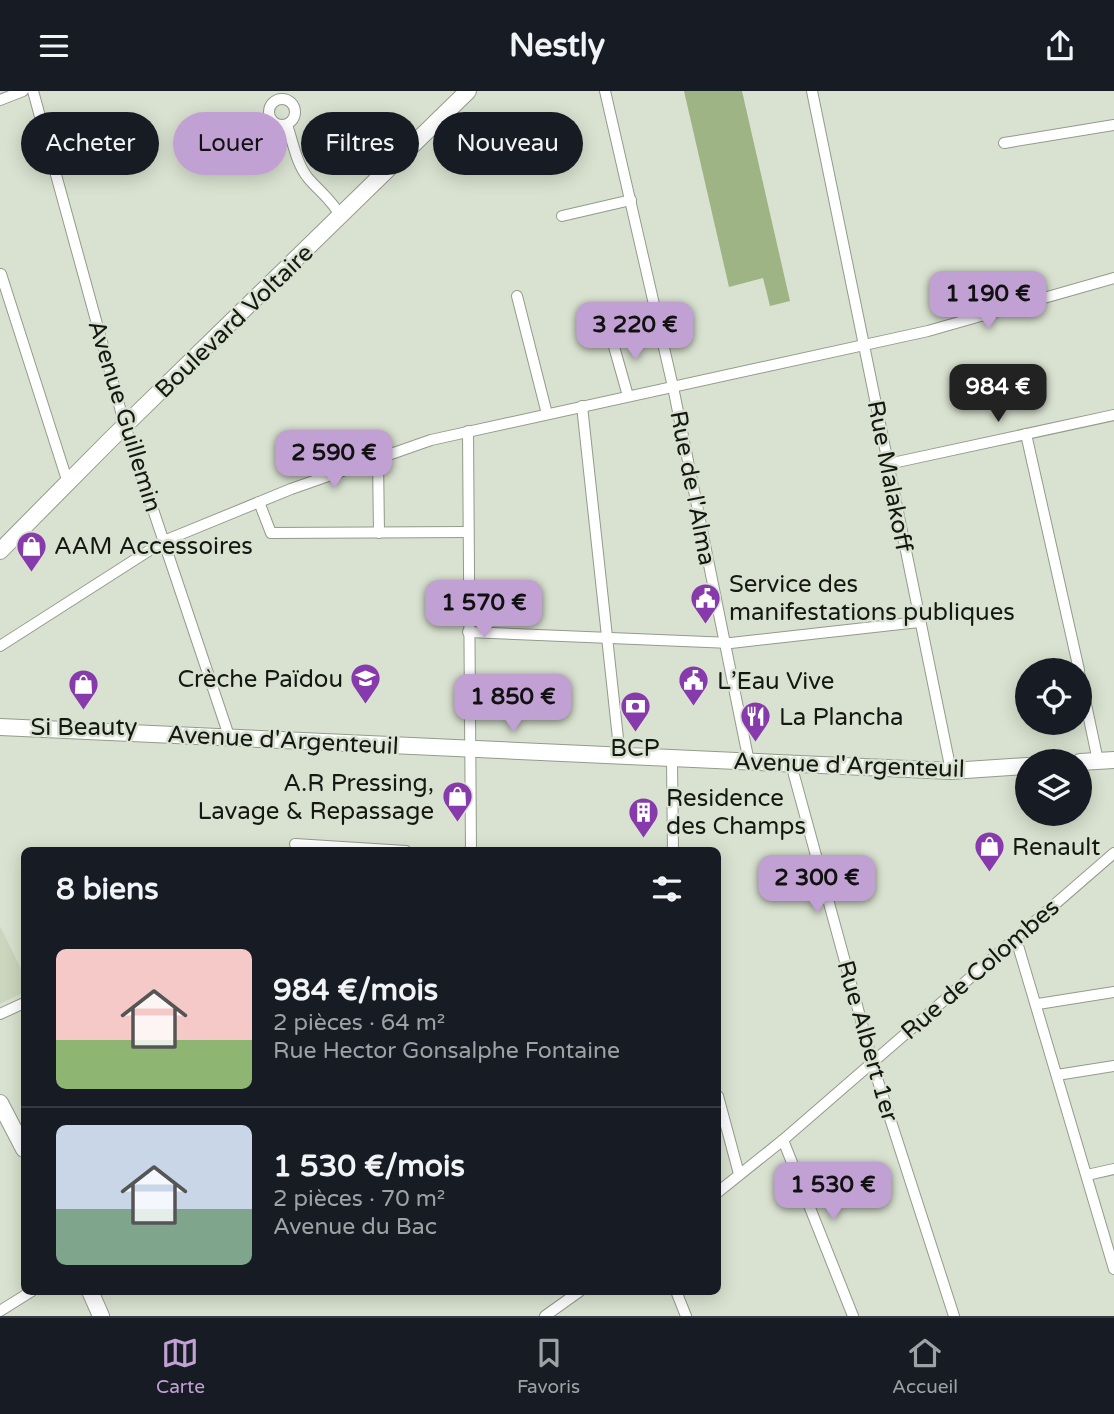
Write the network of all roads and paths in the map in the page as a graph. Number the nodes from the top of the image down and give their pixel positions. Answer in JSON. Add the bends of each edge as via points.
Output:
{"nodes":[{"id":1,"x":23,"y":91,"type":"edge"},
{"id":2,"x":33,"y":91,"type":"edge"},
{"id":3,"x":468,"y":91,"type":"edge"},
{"id":4,"x":605,"y":91,"type":"edge"},
{"id":5,"x":812,"y":91,"type":"edge"},
{"id":6,"x":275,"y":95,"type":"edge"},
{"id":7,"x":0,"y":100,"type":"edge"},
{"id":8,"x":269,"y":112,"type":"edge"},
{"id":9,"x":287,"y":125,"type":"joint"},
{"id":10,"x":1114,"y":125,"type":"edge"},
{"id":11,"x":1004,"y":143,"type":"dead end"},
{"id":12,"x":631,"y":200,"type":"junction"},
{"id":13,"x":562,"y":216,"type":"dead end"},
{"id":14,"x":341,"y":217,"type":"junction"},
{"id":15,"x":1,"y":274,"type":"edge"},
{"id":16,"x":1114,"y":278,"type":"edge"},
{"id":17,"x":517,"y":296,"type":"dead end"},
{"id":18,"x":611,"y":336,"type":"dead end"},
{"id":19,"x":864,"y":345,"type":"junction"},
{"id":20,"x":673,"y":387,"type":"junction"},
{"id":21,"x":628,"y":396,"type":"junction"},
{"id":22,"x":582,"y":406,"type":"junction"},
{"id":23,"x":547,"y":414,"type":"junction"},
{"id":24,"x":1114,"y":415,"type":"edge"},
{"id":25,"x":125,"y":426,"type":"junction"},
{"id":26,"x":468,"y":431,"type":"junction"},
{"id":27,"x":1026,"y":434,"type":"junction"},
{"id":28,"x":378,"y":458,"type":"junction"},
{"id":29,"x":888,"y":464,"type":"junction"},
{"id":30,"x":68,"y":483,"type":"junction"},
{"id":31,"x":259,"y":502,"type":"junction"},
{"id":32,"x":468,"y":532,"type":"junction"},
{"id":33,"x":379,"y":533,"type":"junction"},
{"id":34,"x":164,"y":541,"type":"junction"},
{"id":35,"x":0,"y":551,"type":"edge"},
{"id":36,"x":919,"y":622,"type":"junction"},
{"id":37,"x":468,"y":632,"type":"junction"},
{"id":38,"x":607,"y":637,"type":"junction"},
{"id":39,"x":723,"y":642,"type":"junction"},
{"id":40,"x":0,"y":646,"type":"edge"},
{"id":41,"x":1076,"y":658,"type":"edge"},
{"id":42,"x":1092,"y":715,"type":"edge"},
{"id":43,"x":0,"y":727,"type":"edge"},
{"id":44,"x":229,"y":736,"type":"junction"},
{"id":45,"x":469,"y":750,"type":"junction"},
{"id":46,"x":620,"y":757,"type":"junction"},
{"id":47,"x":672,"y":761,"type":"junction"},
{"id":48,"x":1106,"y":761,"type":"edge"},
{"id":49,"x":749,"y":762,"type":"junction"},
{"id":50,"x":790,"y":764,"type":"junction"},
{"id":51,"x":1015,"y":767,"type":"edge"},
{"id":52,"x":951,"y":771,"type":"junction"},
{"id":53,"x":295,"y":844,"type":"dead end"},
{"id":54,"x":343,"y":847,"type":"edge"},
{"id":55,"x":471,"y":847,"type":"edge"},
{"id":56,"x":673,"y":847,"type":"edge"},
{"id":57,"x":1114,"y":853,"type":"edge"},
{"id":58,"x":1016,"y":939,"type":"junction"},
{"id":59,"x":1114,"y":992,"type":"edge"},
{"id":60,"x":21,"y":1004,"type":"edge"},
{"id":61,"x":1038,"y":1004,"type":"junction"},
{"id":62,"x":0,"y":1014,"type":"edge"},
{"id":63,"x":872,"y":1060,"type":"junction"},
{"id":64,"x":1114,"y":1066,"type":"edge"},
{"id":65,"x":1057,"y":1075,"type":"junction"},
{"id":66,"x":0,"y":1103,"type":"edge"},
{"id":67,"x":721,"y":1107,"type":"edge"},
{"id":68,"x":783,"y":1140,"type":"junction"},
{"id":69,"x":21,"y":1143,"type":"edge"},
{"id":70,"x":1114,"y":1169,"type":"edge"},
{"id":71,"x":739,"y":1174,"type":"junction"},
{"id":72,"x":1087,"y":1175,"type":"junction"},
{"id":73,"x":721,"y":1189,"type":"edge"},
{"id":74,"x":1114,"y":1269,"type":"edge"},
{"id":75,"x":27,"y":1295,"type":"edge"},
{"id":76,"x":92,"y":1295,"type":"edge"},
{"id":77,"x":574,"y":1295,"type":"edge"},
{"id":78,"x":678,"y":1295,"type":"edge"},
{"id":79,"x":4,"y":1312,"type":"edge"},
{"id":80,"x":101,"y":1316,"type":"edge"},
{"id":81,"x":545,"y":1316,"type":"edge"},
{"id":82,"x":687,"y":1316,"type":"edge"},
{"id":83,"x":853,"y":1316,"type":"edge"},
{"id":84,"x":954,"y":1316,"type":"edge"}],
"edges":[{"from":1,"to":7,"type":"street"},
{"from":2,"to":25,"type":"street","name":"Avenue Guillemin"},
{"from":3,"to":14,"type":"main road","name":"Boulevard Voltaire"},
{"from":4,"to":12,"type":"street","name":"Rue de l'Alma"},
{"from":5,"to":19,"type":"street","name":"Rue Malakoff"},
{"from":6,"to":8,"type":"street"},
{"from":6,"to":9,"type":"street","via":[[294,106],[295,115]]},
{"from":9,"to":14,"type":"street","via":[[300,165]]},
{"from":10,"to":11,"type":"street"},
{"from":12,"to":13,"type":"street"},
{"from":12,"to":20,"type":"street","name":"Rue de l'Alma"},
{"from":14,"to":25,"type":"main road","name":"Boulevard Voltaire"},
{"from":15,"to":30,"type":"street"},
{"from":16,"to":19,"type":"street","via":[[965,322]]},
{"from":17,"to":23,"type":"street"},
{"from":18,"to":21,"type":"street"},
{"from":19,"to":20,"type":"street"},
{"from":19,"to":29,"type":"street","name":"Rue Malakoff"},
{"from":20,"to":21,"type":"street"},
{"from":20,"to":39,"type":"street","name":"Rue de l'Alma"},
{"from":21,"to":22,"type":"street"},
{"from":22,"to":23,"type":"street"},
{"from":22,"to":38,"type":"street"},
{"from":23,"to":26,"type":"street"},
{"from":24,"to":27,"type":"street"},
{"from":25,"to":30,"type":"main road","name":"Boulevard Voltaire"},
{"from":25,"to":34,"type":"street","name":"Avenue Guillemin"},
{"from":26,"to":28,"type":"street"},
{"from":26,"to":32,"type":"street"},
{"from":27,"to":29,"type":"street"},
{"from":27,"to":41,"type":"street"},
{"from":28,"to":31,"type":"street"},
{"from":28,"to":33,"type":"street"},
{"from":29,"to":36,"type":"street","name":"Rue Malakoff"},
{"from":30,"to":35,"type":"main road","name":"Boulevard Voltaire"},
{"from":31,"to":33,"type":"street","via":[[271,533]]},
{"from":31,"to":34,"type":"street"},
{"from":32,"to":33,"type":"street"},
{"from":32,"to":37,"type":"street"},
{"from":34,"to":40,"type":"street"},
{"from":34,"to":44,"type":"street","name":"Avenue Guillemin"},
{"from":36,"to":39,"type":"street"},
{"from":36,"to":52,"type":"street","name":"Rue Malakoff"},
{"from":37,"to":38,"type":"street"},
{"from":37,"to":45,"type":"street"},
{"from":38,"to":39,"type":"street"},
{"from":38,"to":46,"type":"street"},
{"from":39,"to":49,"type":"street","name":"Rue de l'Alma"},
{"from":42,"to":48,"type":"street"},
{"from":43,"to":44,"type":"main road","name":"Avenue d'Argenteuil"},
{"from":44,"to":45,"type":"main road","name":"Avenue d'Argenteuil"},
{"from":45,"to":46,"type":"main road","name":"Avenue d'Argenteuil"},
{"from":45,"to":55,"type":"street"},
{"from":46,"to":47,"type":"main road","name":"Avenue d'Argenteuil"},
{"from":47,"to":49,"type":"main road","name":"Avenue d'Argenteuil"},
{"from":47,"to":56,"type":"street"},
{"from":49,"to":50,"type":"main road","name":"Avenue d'Argenteuil"},
{"from":50,"to":52,"type":"main road","name":"Avenue d'Argenteuil"},
{"from":50,"to":63,"type":"street","name":"Rue Albert 1er"},
{"from":51,"to":52,"type":"main road","name":"Avenue d'Argenteuil"},
{"from":53,"to":54,"type":"street"},
{"from":57,"to":58,"type":"street","name":"Rue de Colombes"},
{"from":58,"to":61,"type":"street"},
{"from":58,"to":63,"type":"street","name":"Rue de Colombes"},
{"from":59,"to":61,"type":"street"},
{"from":60,"to":62,"type":"street"},
{"from":61,"to":65,"type":"street"},
{"from":63,"to":68,"type":"street","name":"Rue de Colombes"},
{"from":63,"to":84,"type":"street","name":"Rue Albert 1er"},
{"from":64,"to":65,"type":"street"},
{"from":65,"to":72,"type":"street"},
{"from":66,"to":69,"type":"main road"},
{"from":67,"to":71,"type":"street"},
{"from":68,"to":71,"type":"street","name":"Rue de Colombes"},
{"from":68,"to":83,"type":"street"},
{"from":70,"to":72,"type":"street"},
{"from":71,"to":73,"type":"street","name":"Rue de Colombes"},
{"from":72,"to":74,"type":"street"},
{"from":75,"to":79,"type":"street"},
{"from":76,"to":80,"type":"main road"},
{"from":77,"to":81,"type":"street"},
{"from":78,"to":82,"type":"street"}]}
